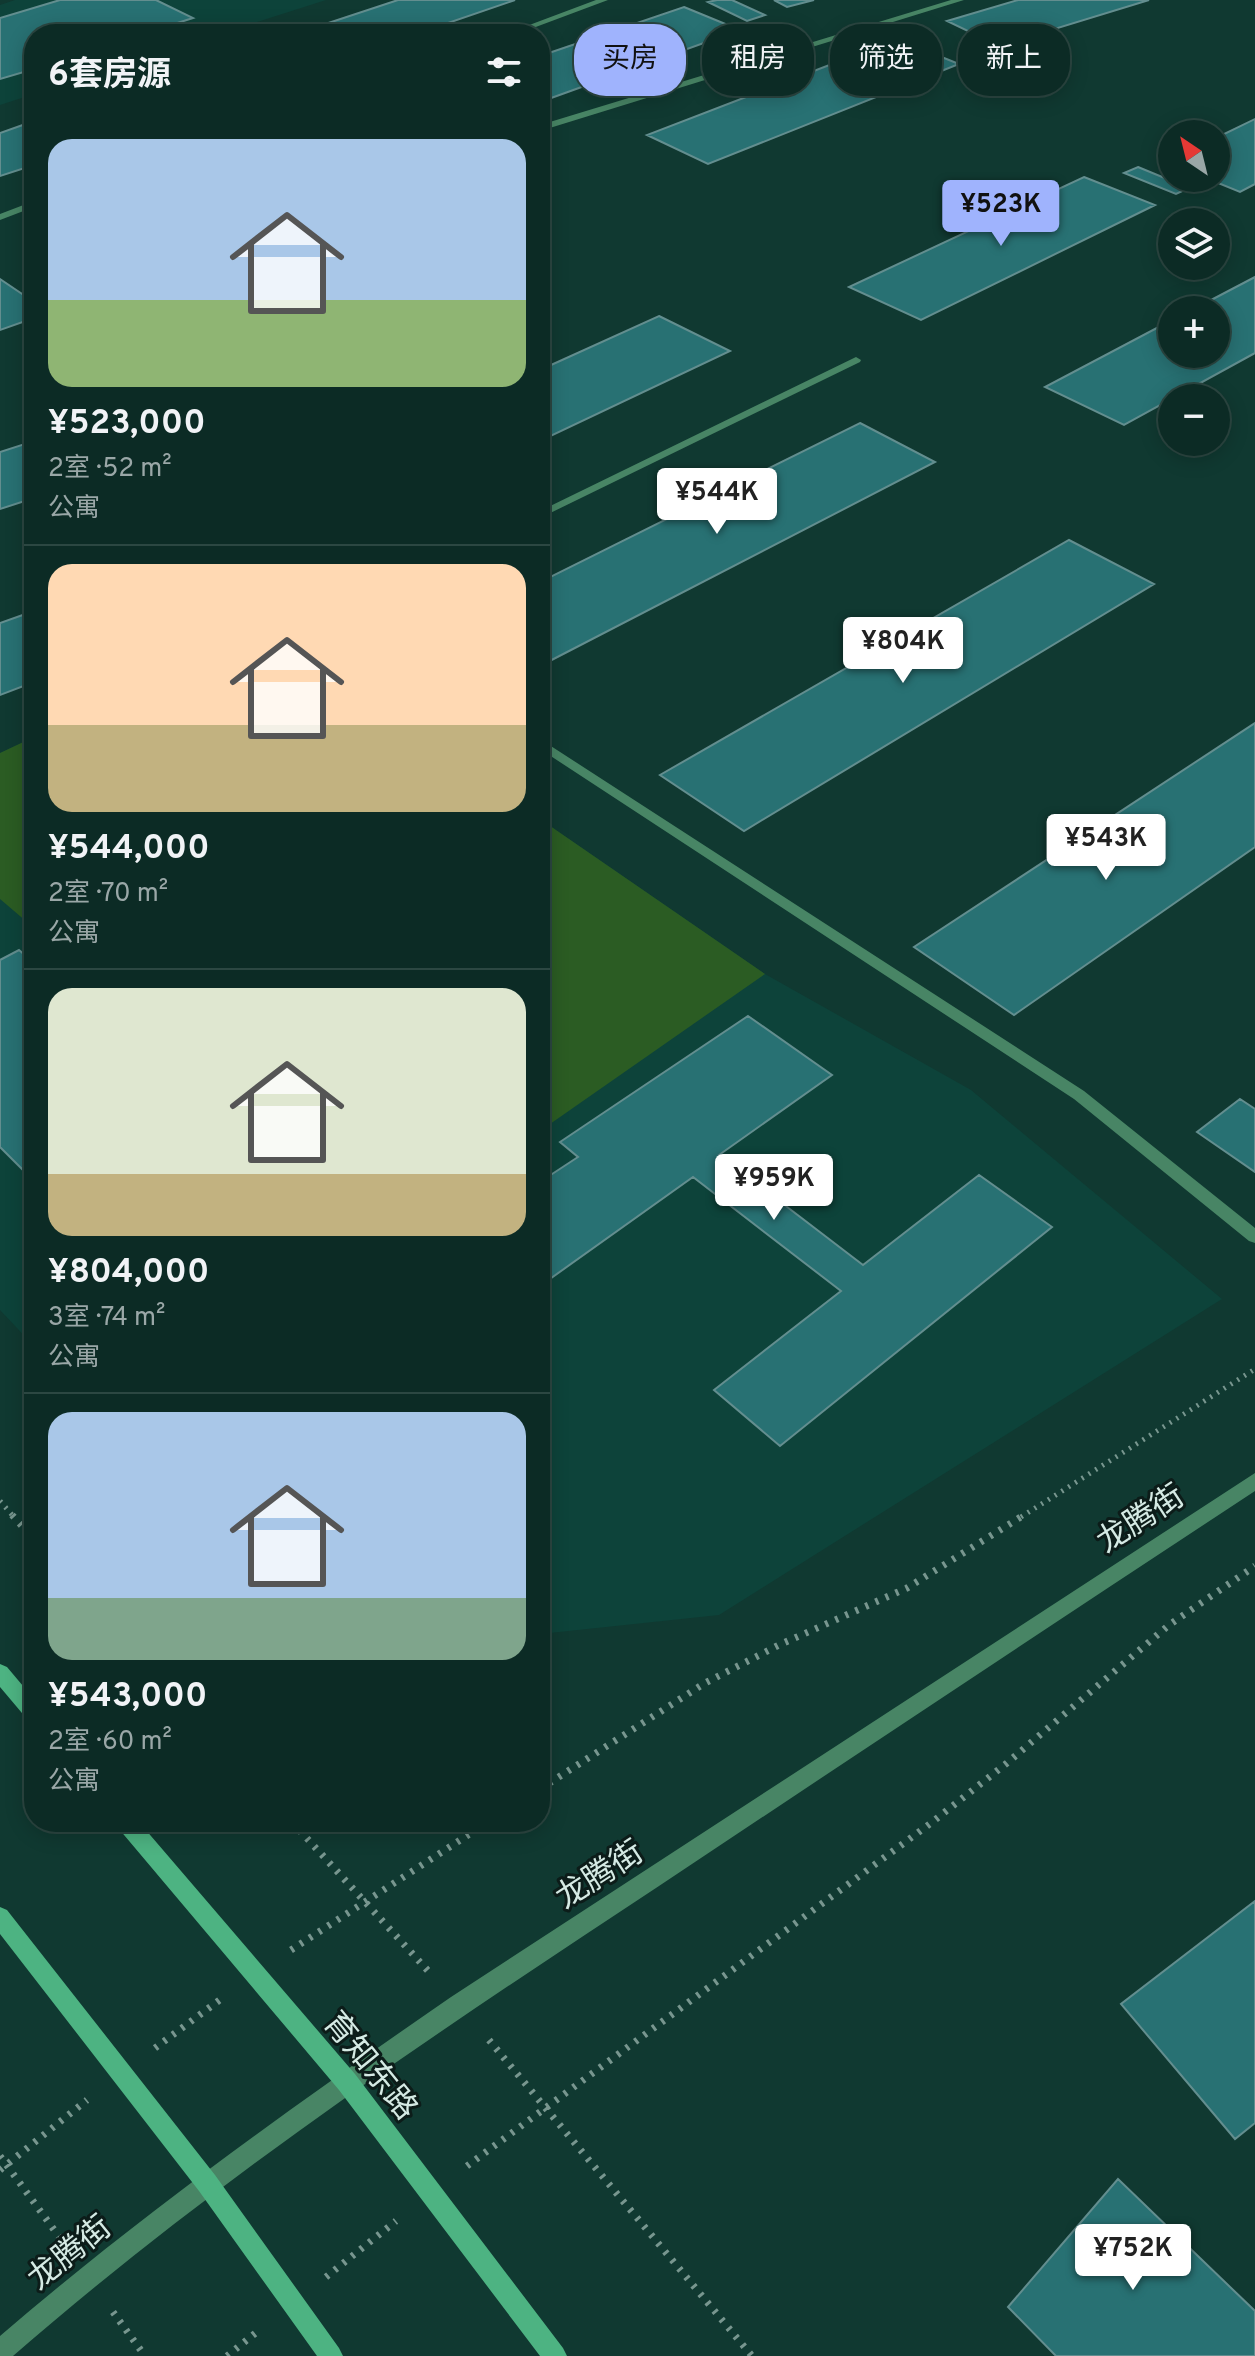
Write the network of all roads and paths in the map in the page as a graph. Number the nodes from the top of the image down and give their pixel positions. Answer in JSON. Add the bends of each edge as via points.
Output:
{"nodes":[{"id":1,"x":604,"y":0,"type":"edge"},
{"id":2,"x":960,"y":0,"type":"edge"},
{"id":3,"x":537,"y":24,"type":"edge"},
{"id":4,"x":550,"y":125,"type":"edge"},
{"id":5,"x":24,"y":208,"type":"edge"},
{"id":6,"x":0,"y":217,"type":"edge"},
{"id":7,"x":856,"y":360,"type":"dead end"},
{"id":8,"x":550,"y":510,"type":"edge"},
{"id":9,"x":550,"y":750,"type":"edge"},
{"id":10,"x":1255,"y":1237,"type":"edge"},
{"id":11,"x":1255,"y":1369,"type":"edge"},
{"id":12,"x":1255,"y":1481,"type":"edge"},
{"id":13,"x":0,"y":1501,"type":"edge"},
{"id":14,"x":24,"y":1528,"type":"edge"},
{"id":15,"x":1255,"y":1566,"type":"edge"},
{"id":16,"x":0,"y":1673,"type":"edge"},
{"id":17,"x":24,"y":1701,"type":"edge"},
{"id":18,"x":550,"y":1783,"type":"edge"},
{"id":19,"x":134,"y":1832,"type":"edge"},
{"id":20,"x":0,"y":1917,"type":"edge"},
{"id":21,"x":655,"y":2027,"type":"dead end"},
{"id":22,"x":347,"y":2082,"type":"junction"},
{"id":23,"x":207,"y":2183,"type":"junction"},
{"id":24,"x":647,"y":2228,"type":"dead end"},
{"id":25,"x":0,"y":2352,"type":"edge"},
{"id":26,"x":331,"y":2356,"type":"edge"},
{"id":27,"x":555,"y":2356,"type":"edge"},
{"id":28,"x":752,"y":2356,"type":"edge"}],
"edges":[{"from":1,"to":3,"type":"street"},
{"from":2,"to":4,"type":"street"},
{"from":5,"to":6,"type":"street"},
{"from":7,"to":8,"type":"street"},
{"from":9,"to":10,"type":"street","via":[[1079,1095]]},
{"from":11,"to":18,"type":"path","via":[[907,1588],[705,1683]]},
{"from":12,"to":22,"type":"street","name":"龙腾街"},
{"from":13,"to":14,"type":"path"},
{"from":15,"to":21,"type":"path","via":[[1169,1625],[931,1823]]},
{"from":16,"to":17,"type":"main road"},
{"from":19,"to":22,"type":"main road","name":"育知东路"},
{"from":20,"to":23,"type":"main road"},
{"from":22,"to":23,"type":"street","name":"龙腾街"},
{"from":22,"to":27,"type":"main road","name":"育知东路"},
{"from":23,"to":25,"type":"street","name":"龙腾街"},
{"from":23,"to":26,"type":"main road"},
{"from":24,"to":28,"type":"path"}]}
